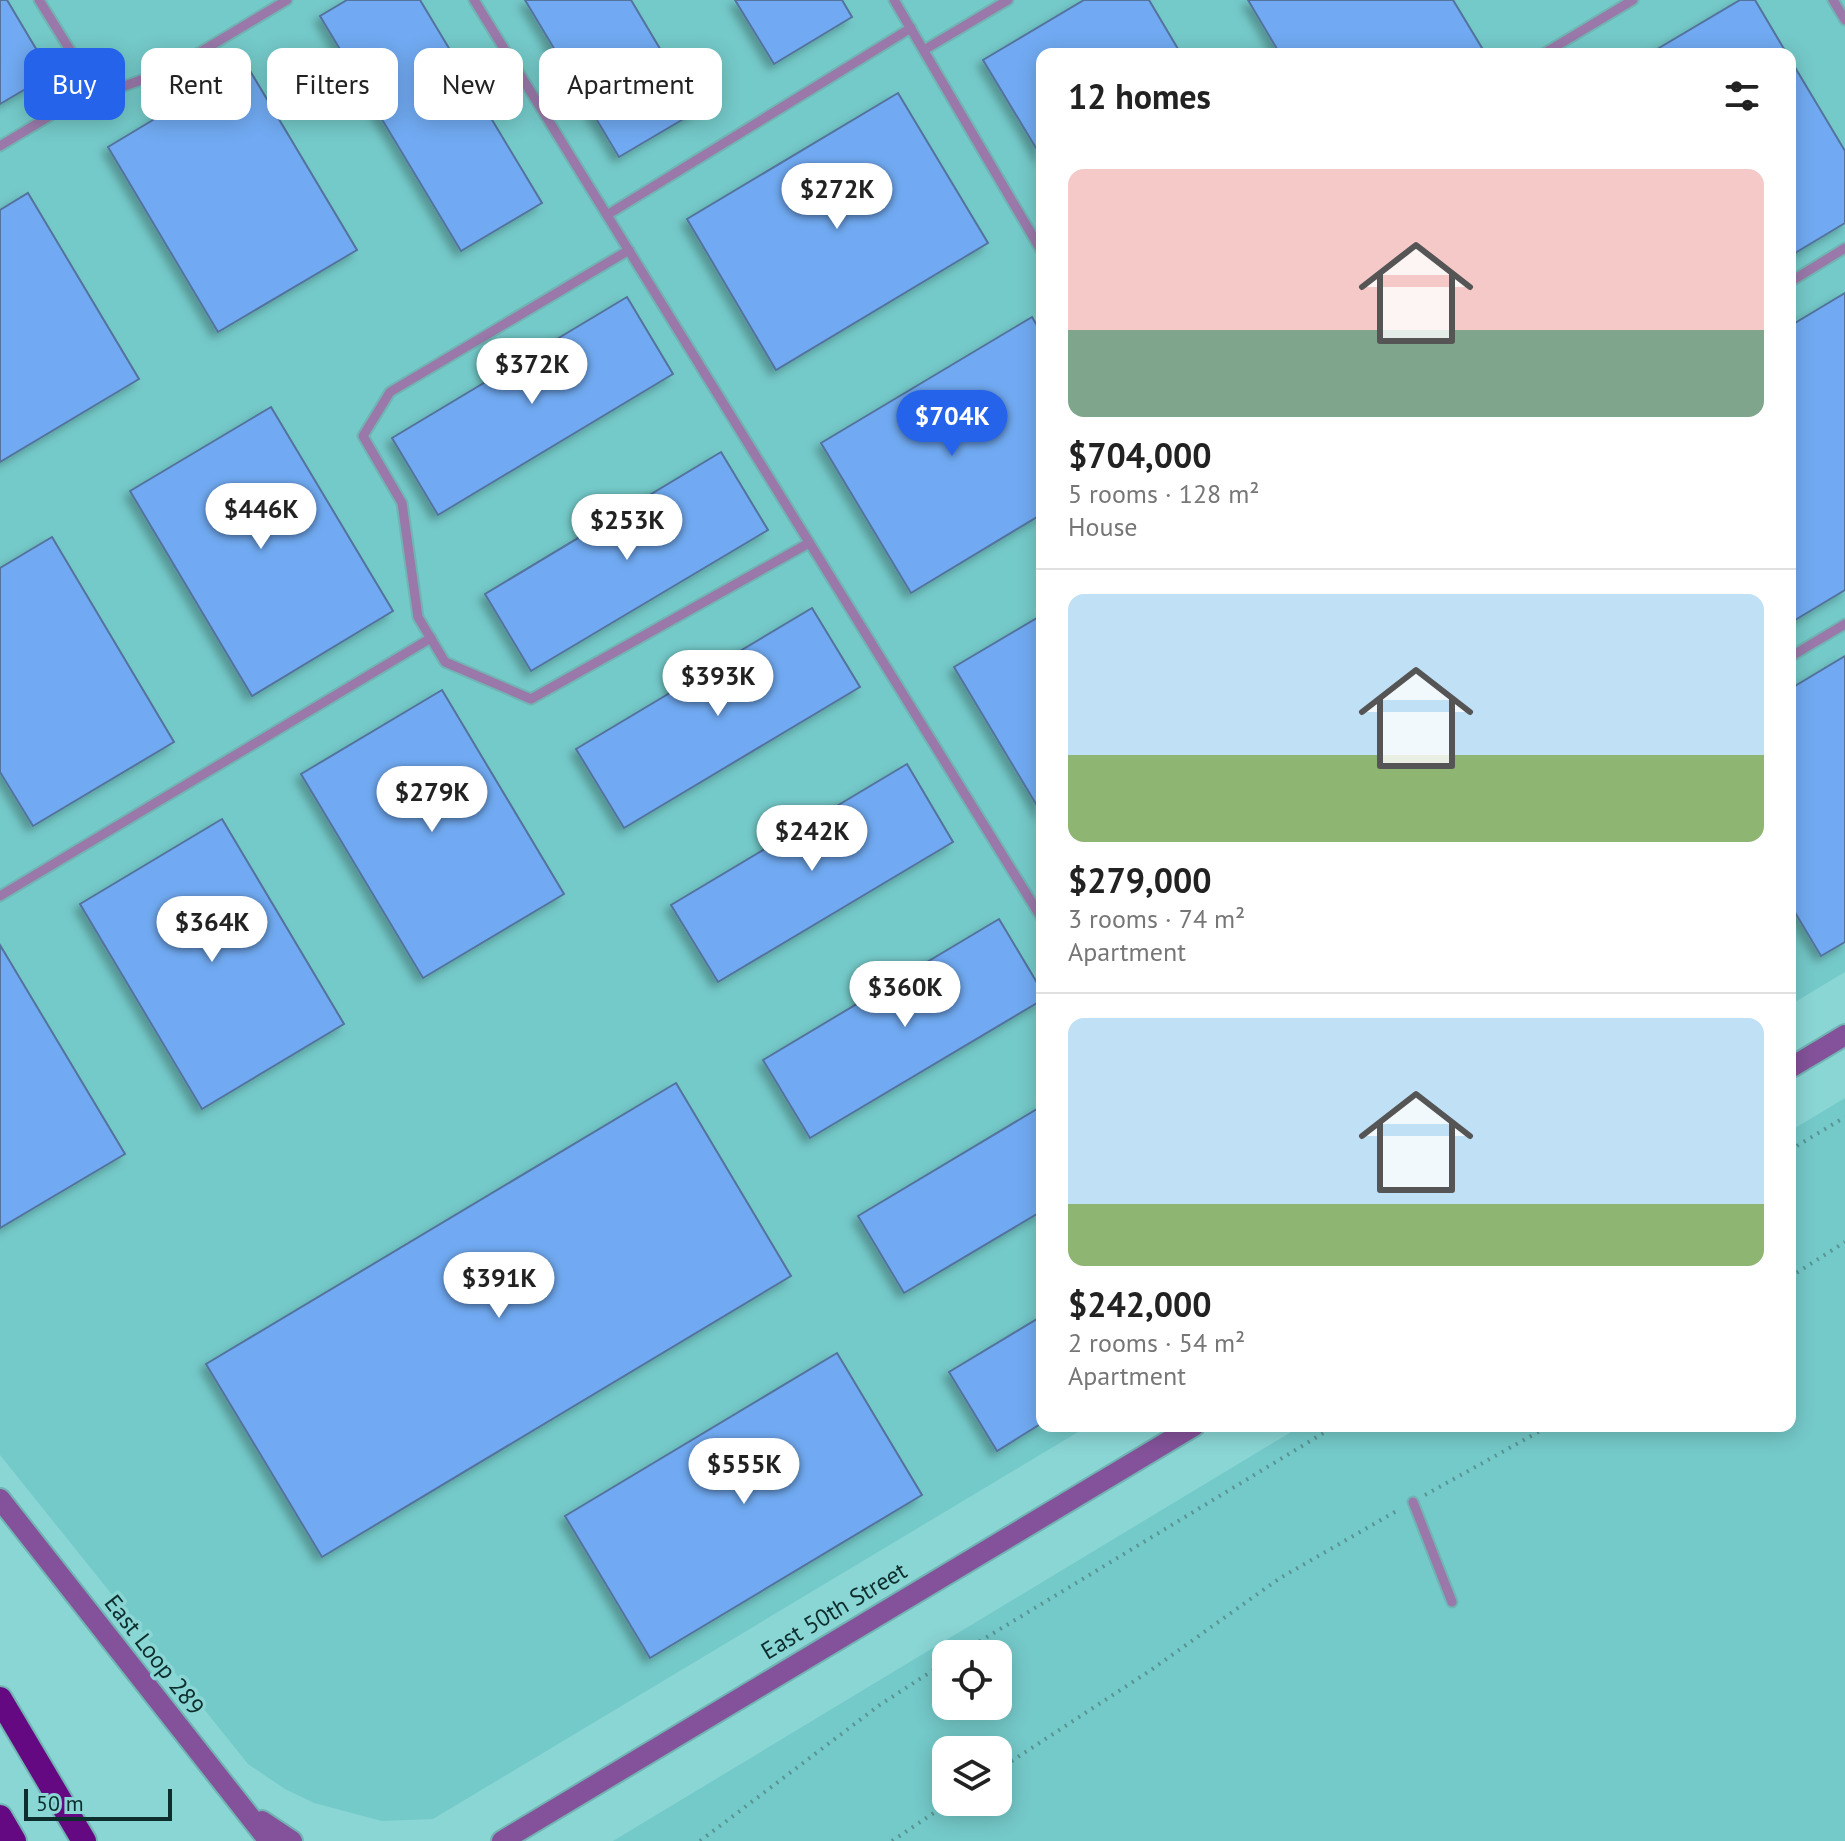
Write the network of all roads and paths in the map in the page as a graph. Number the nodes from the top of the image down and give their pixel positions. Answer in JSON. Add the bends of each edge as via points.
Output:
{"nodes":[{"id":1,"x":39,"y":0,"type":"edge"},
{"id":2,"x":287,"y":0,"type":"edge"},
{"id":3,"x":474,"y":0,"type":"edge"},
{"id":4,"x":894,"y":0,"type":"edge"},
{"id":5,"x":1008,"y":0,"type":"edge"},
{"id":6,"x":1633,"y":0,"type":"edge"},
{"id":7,"x":1833,"y":0,"type":"edge"},
{"id":8,"x":1843,"y":14,"type":"edge"},
{"id":9,"x":911,"y":28,"type":"junction"},
{"id":10,"x":69,"y":48,"type":"edge"},
{"id":11,"x":1553,"y":48,"type":"edge"},
{"id":12,"x":924,"y":50,"type":"junction"},
{"id":13,"x":125,"y":86,"type":"edge"},
{"id":14,"x":43,"y":120,"type":"edge"},
{"id":15,"x":0,"y":146,"type":"edge"},
{"id":16,"x":607,"y":215,"type":"junction"},
{"id":17,"x":1036,"y":242,"type":"edge"},
{"id":18,"x":1845,"y":248,"type":"edge"},
{"id":19,"x":629,"y":250,"type":"junction"},
{"id":20,"x":1796,"y":278,"type":"edge"},
{"id":21,"x":809,"y":543,"type":"junction"},
{"id":22,"x":1845,"y":624,"type":"edge"},
{"id":23,"x":431,"y":638,"type":"junction"},
{"id":24,"x":1796,"y":653,"type":"edge"},
{"id":25,"x":0,"y":896,"type":"edge"},
{"id":26,"x":1036,"y":909,"type":"edge"},
{"id":27,"x":1845,"y":1035,"type":"edge"},
{"id":28,"x":1796,"y":1064,"type":"edge"},
{"id":29,"x":1845,"y":1117,"type":"edge"},
{"id":30,"x":1796,"y":1146,"type":"edge"},
{"id":31,"x":1845,"y":1242,"type":"edge"},
{"id":32,"x":1796,"y":1273,"type":"edge"},
{"id":33,"x":1184,"y":1432,"type":"edge"},
{"id":34,"x":1325,"y":1432,"type":"edge"},
{"id":35,"x":1538,"y":1432,"type":"edge"},
{"id":36,"x":0,"y":1499,"type":"edge"},
{"id":37,"x":1413,"y":1502,"type":"junction"},
{"id":38,"x":1452,"y":1602,"type":"dead end"},
{"id":39,"x":982,"y":1640,"type":"edge"},
{"id":40,"x":932,"y":1671,"type":"edge"},
{"id":41,"x":0,"y":1699,"type":"edge"},
{"id":42,"x":1012,"y":1761,"type":"edge"},
{"id":43,"x":234,"y":1799,"type":"junction"},
{"id":44,"x":932,"y":1814,"type":"edge"},
{"id":45,"x":0,"y":1817,"type":"edge"},
{"id":46,"x":14,"y":1841,"type":"edge"},
{"id":47,"x":84,"y":1841,"type":"edge"},
{"id":48,"x":269,"y":1841,"type":"edge"},
{"id":49,"x":292,"y":1841,"type":"edge"},
{"id":50,"x":502,"y":1841,"type":"edge"},
{"id":51,"x":700,"y":1841,"type":"edge"},
{"id":52,"x":892,"y":1841,"type":"edge"}],
"edges":[{"from":1,"to":10,"type":"lane"},
{"from":2,"to":13,"type":"lane","via":[[172,69]]},
{"from":3,"to":16,"type":"lane"},
{"from":4,"to":9,"type":"lane"},
{"from":5,"to":12,"type":"lane"},
{"from":6,"to":11,"type":"lane"},
{"from":7,"to":8,"type":"lane"},
{"from":9,"to":12,"type":"lane"},
{"from":9,"to":16,"type":"lane"},
{"from":12,"to":17,"type":"lane"},
{"from":14,"to":15,"type":"lane"},
{"from":16,"to":19,"type":"lane"},
{"from":18,"to":20,"type":"lane"},
{"from":19,"to":21,"type":"lane"},
{"from":19,"to":23,"type":"lane","via":[[390,392],[363,436],[402,503],[418,617]]},
{"from":21,"to":23,"type":"lane","via":[[531,699],[445,662]]},
{"from":21,"to":26,"type":"lane"},
{"from":22,"to":24,"type":"lane"},
{"from":23,"to":25,"type":"lane"},
{"from":27,"to":28,"type":"main road"},
{"from":29,"to":30,"type":"path"},
{"from":31,"to":32,"type":"path"},
{"from":33,"to":50,"type":"main road","name":"East 50th Street"},
{"from":34,"to":39,"type":"path"},
{"from":35,"to":37,"type":"path"},
{"from":36,"to":43,"type":"main road","name":"East Loop 289"},
{"from":37,"to":38,"type":"lane"},
{"from":37,"to":42,"type":"path","via":[[1280,1578]]},
{"from":40,"to":51,"type":"path"},
{"from":41,"to":47,"type":"highway"},
{"from":43,"to":48,"type":"main road","name":"East Loop 289"},
{"from":43,"to":49,"type":"main road"},
{"from":44,"to":52,"type":"path"},
{"from":45,"to":46,"type":"highway"}]}
